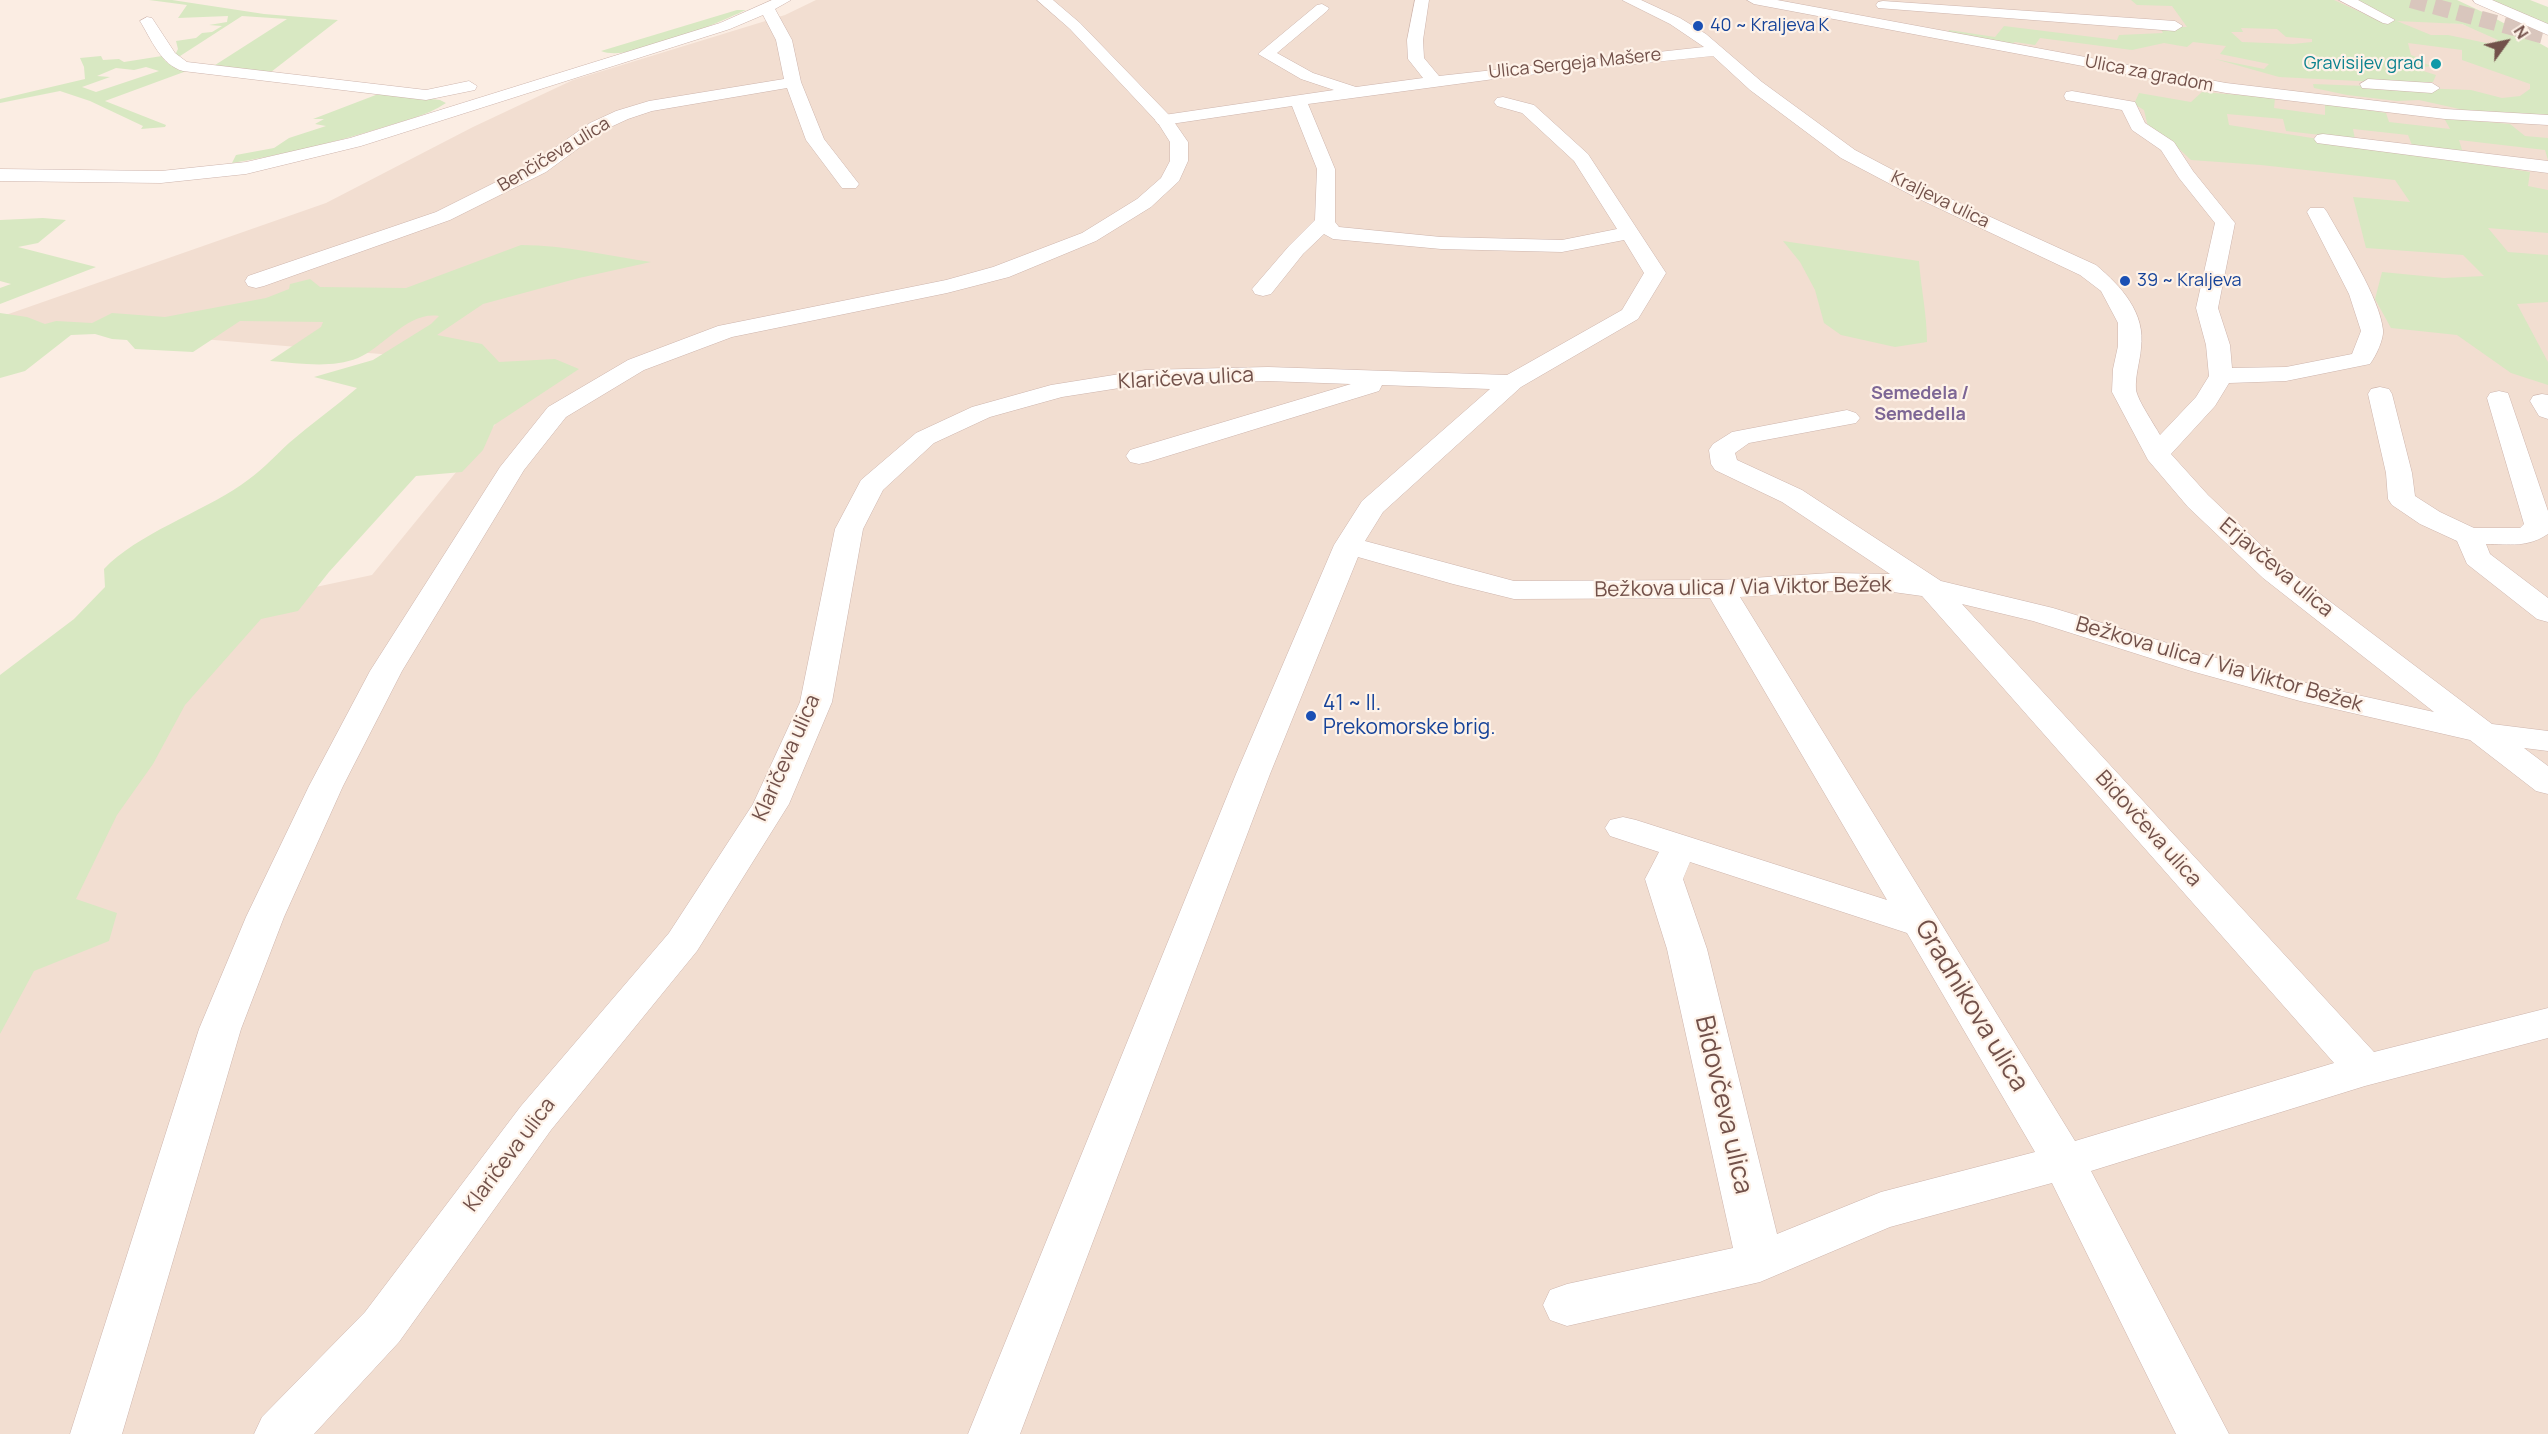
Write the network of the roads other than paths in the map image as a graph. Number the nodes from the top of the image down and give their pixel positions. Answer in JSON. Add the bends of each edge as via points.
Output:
{"nodes":[{"id":1,"x":784,"y":0,"type":"edge"},
{"id":2,"x":1044,"y":0,"type":"edge"},
{"id":3,"x":1422,"y":0,"type":"edge"},
{"id":4,"x":1660,"y":0,"type":"edge"},
{"id":5,"x":2346,"y":0,"type":"edge"},
{"id":6,"x":2480,"y":0,"type":"edge"},
{"id":7,"x":1632,"y":1,"type":"edge"},
{"id":8,"x":1761,"y":1,"type":"edge"},
{"id":9,"x":767,"y":8,"type":"junction"},
{"id":10,"x":1322,"y":8,"type":"dead end"},
{"id":11,"x":2388,"y":20,"type":"dead end"},
{"id":12,"x":147,"y":21,"type":"dead end"},
{"id":13,"x":2175,"y":26,"type":"dead end"},
{"id":14,"x":2548,"y":30,"type":"edge"},
{"id":15,"x":1717,"y":51,"type":"junction"},
{"id":16,"x":614,"y":61,"type":"junction"},
{"id":17,"x":505,"y":78,"type":"dead end"},
{"id":18,"x":1434,"y":81,"type":"junction"},
{"id":19,"x":2309,"y":81,"type":"dead end"},
{"id":20,"x":793,"y":82,"type":"junction"},
{"id":21,"x":484,"y":83,"type":"dead end"},
{"id":22,"x":2355,"y":83,"type":"dead end"},
{"id":23,"x":2432,"y":88,"type":"dead end"},
{"id":24,"x":1357,"y":92,"type":"junction"},
{"id":25,"x":2072,"y":96,"type":"dead end"},
{"id":26,"x":1298,"y":100,"type":"junction"},
{"id":27,"x":1503,"y":102,"type":"dead end"},
{"id":28,"x":2445,"y":114,"type":"junction"},
{"id":29,"x":1164,"y":120,"type":"junction"},
{"id":30,"x":2548,"y":120,"type":"edge"},
{"id":31,"x":2323,"y":139,"type":"dead end"},
{"id":32,"x":2548,"y":167,"type":"edge"},
{"id":33,"x":0,"y":175,"type":"edge"},
{"id":34,"x":849,"y":184,"type":"dead end"},
{"id":35,"x":2317,"y":212,"type":"dead end"},
{"id":36,"x":1325,"y":222,"type":"junction"},
{"id":37,"x":1630,"y":233,"type":"junction"},
{"id":38,"x":256,"y":281,"type":"dead end"},
{"id":39,"x":1263,"y":289,"type":"dead end"},
{"id":40,"x":2221,"y":376,"type":"junction"},
{"id":41,"x":1398,"y":378,"type":"junction"},
{"id":42,"x":1512,"y":382,"type":"junction"},
{"id":43,"x":2380,"y":394,"type":"dead end"},
{"id":44,"x":2499,"y":398,"type":"dead end"},
{"id":45,"x":1847,"y":418,"type":"dead end"},
{"id":46,"x":2157,"y":454,"type":"junction"},
{"id":47,"x":1139,"y":456,"type":"dead end"},
{"id":48,"x":2469,"y":536,"type":"junction"},
{"id":49,"x":1348,"y":545,"type":"junction"},
{"id":50,"x":1931,"y":588,"type":"junction"},
{"id":51,"x":1720,"y":589,"type":"junction"},
{"id":52,"x":2548,"y":613,"type":"edge"},
{"id":53,"x":2485,"y":733,"type":"junction"},
{"id":54,"x":2548,"y":741,"type":"edge"},
{"id":55,"x":2548,"y":783,"type":"edge"},
{"id":56,"x":1623,"y":828,"type":"dead end"},
{"id":57,"x":1680,"y":846,"type":"junction"},
{"id":58,"x":1921,"y":924,"type":"junction"},
{"id":59,"x":2548,"y":1023,"type":"edge"},
{"id":60,"x":2365,"y":1070,"type":"junction"},
{"id":61,"x":2064,"y":1162,"type":"junction"},
{"id":62,"x":1760,"y":1262,"type":"junction"},
{"id":63,"x":1567,"y":1305,"type":"dead end"},
{"id":64,"x":96,"y":1434,"type":"edge"},
{"id":65,"x":280,"y":1434,"type":"edge"},
{"id":66,"x":994,"y":1434,"type":"edge"},
{"id":67,"x":2203,"y":1434,"type":"edge"}],
"edges":[{"from":1,"to":9,"type":"street"},
{"from":2,"to":29,"type":"street"},
{"from":3,"to":18,"type":"street","via":[[1416,59]]},
{"from":4,"to":7,"type":"street"},
{"from":5,"to":11,"type":"street"},
{"from":6,"to":14,"type":"street"},
{"from":7,"to":15,"type":"street","name":"Kraljeva ulica","via":[[1675,21]]},
{"from":8,"to":13,"type":"street","via":[[1861,4]]},
{"from":8,"to":28,"type":"street","name":"Ulica za gradom","via":[[2226,88]]},
{"from":9,"to":16,"type":"street","via":[[725,26]]},
{"from":9,"to":20,"type":"street","via":[[784,40]]},
{"from":10,"to":24,"type":"street","name":"Ulica Sergeja Mašere","via":[[1266,54],[1307,76]]},
{"from":12,"to":21,"type":"street","via":[[169,57],[183,66],[426,95]]},
{"from":15,"to":18,"type":"street","name":"Ulica Sergeja Mašere","via":[[1591,61]]},
{"from":15,"to":46,"type":"street","name":"Kraljeva ulica","via":[[1756,86],[1848,154],[2088,270],[2109,286],[2129,323],[2124,392]]},
{"from":16,"to":17,"type":"street","via":[[582,59]]},
{"from":16,"to":33,"type":"street","via":[[355,142],[246,168],[161,177]]},
{"from":18,"to":24,"type":"street","name":"Ulica Sergeja Mašere"},
{"from":19,"to":28,"type":"street","via":[[2276,82],[2295,90],[2432,107]]},
{"from":20,"to":34,"type":"street","via":[[815,140]]},
{"from":20,"to":38,"type":"street","name":"Benčičeva ulica","via":[[649,106],[622,115],[596,127],[539,168],[452,212]]},
{"from":22,"to":23,"type":"street"},
{"from":24,"to":26,"type":"street","name":"Ulica Sergeja Mašere"},
{"from":25,"to":40,"type":"street","via":[[2129,106],[2138,126],[2168,146],[2225,223],[2207,308],[2218,345]]},
{"from":26,"to":29,"type":"street","name":"Ulica Sergeja Mašere"},
{"from":26,"to":36,"type":"street","via":[[1326,170]]},
{"from":27,"to":37,"type":"street","via":[[1528,109],[1581,158]]},
{"from":28,"to":30,"type":"street","name":"Ulica za gradom"},
{"from":29,"to":64,"type":"street","via":[[1179,142],[1179,161],[1169,181],[1144,203],[1089,237],[1001,272],[947,286],[726,331],[636,365],[557,412],[513,467],[386,671],[326,786],[265,917],[220,1029]]},
{"from":31,"to":32,"type":"street"},
{"from":35,"to":40,"type":"street","via":[[2360,294],[2372,331],[2362,359],[2286,374]]},
{"from":36,"to":37,"type":"street","via":[[1333,233],[1441,243],[1562,246]]},
{"from":36,"to":39,"type":"street"},
{"from":37,"to":42,"type":"street","via":[[1655,273],[1630,314]]},
{"from":40,"to":46,"type":"street","via":[[2206,401]]},
{"from":41,"to":42,"type":"street","name":"Klaričeva ulica"},
{"from":41,"to":47,"type":"street"},
{"from":41,"to":65,"type":"street","name":"Klaričeva ulica","via":[[1268,374],[1145,377],[1060,390],[981,412],[925,438],[871,486],[849,529],[816,702],[771,804],[683,942],[536,1118],[382,1327]]},
{"from":42,"to":49,"type":"street","via":[[1372,507]]},
{"from":43,"to":48,"type":"street","via":[[2402,499],[2430,518]]},
{"from":44,"to":48,"type":"street","via":[[2539,527],[2526,536]]},
{"from":45,"to":50,"type":"street","via":[[1740,437],[1722,450],[1724,464],[1792,496]]},
{"from":46,"to":53,"type":"street","name":"Erjavčeva ulica","via":[[2198,501],[2273,572]]},
{"from":48,"to":52,"type":"street","via":[[2477,558]]},
{"from":49,"to":51,"type":"street","name":"Bežkova ulica / Via Viktor Bežek","via":[[1514,590]]},
{"from":49,"to":66,"type":"street","via":[[1253,774]]},
{"from":50,"to":51,"type":"street","name":"Bežkova ulica / Via Viktor Bežek","via":[[1886,582],[1831,582]]},
{"from":50,"to":53,"type":"street","name":"Bežkova ulica / Via Viktor Bežek","via":[[2042,614],[2311,694]]},
{"from":50,"to":60,"type":"street","name":"Bidovčeva ulica"},
{"from":51,"to":58,"type":"street","name":"Gradnikova ulica"},
{"from":53,"to":54,"type":"street","name":"Bežkova ulica / Via Viktor Bežek"},
{"from":53,"to":55,"type":"street","name":"Erjavčeva ulica"},
{"from":56,"to":57,"type":"street"},
{"from":57,"to":58,"type":"street"},
{"from":57,"to":62,"type":"street","name":"Bidovčeva ulica","via":[[1664,879],[1687,949]]},
{"from":58,"to":61,"type":"street","name":"Gradnikova ulica"},
{"from":59,"to":60,"type":"street"},
{"from":60,"to":61,"type":"street"},
{"from":61,"to":62,"type":"street","via":[[1881,1211]]},
{"from":61,"to":67,"type":"street","name":"Gradnikova ulica"},
{"from":62,"to":63,"type":"street"}]}
